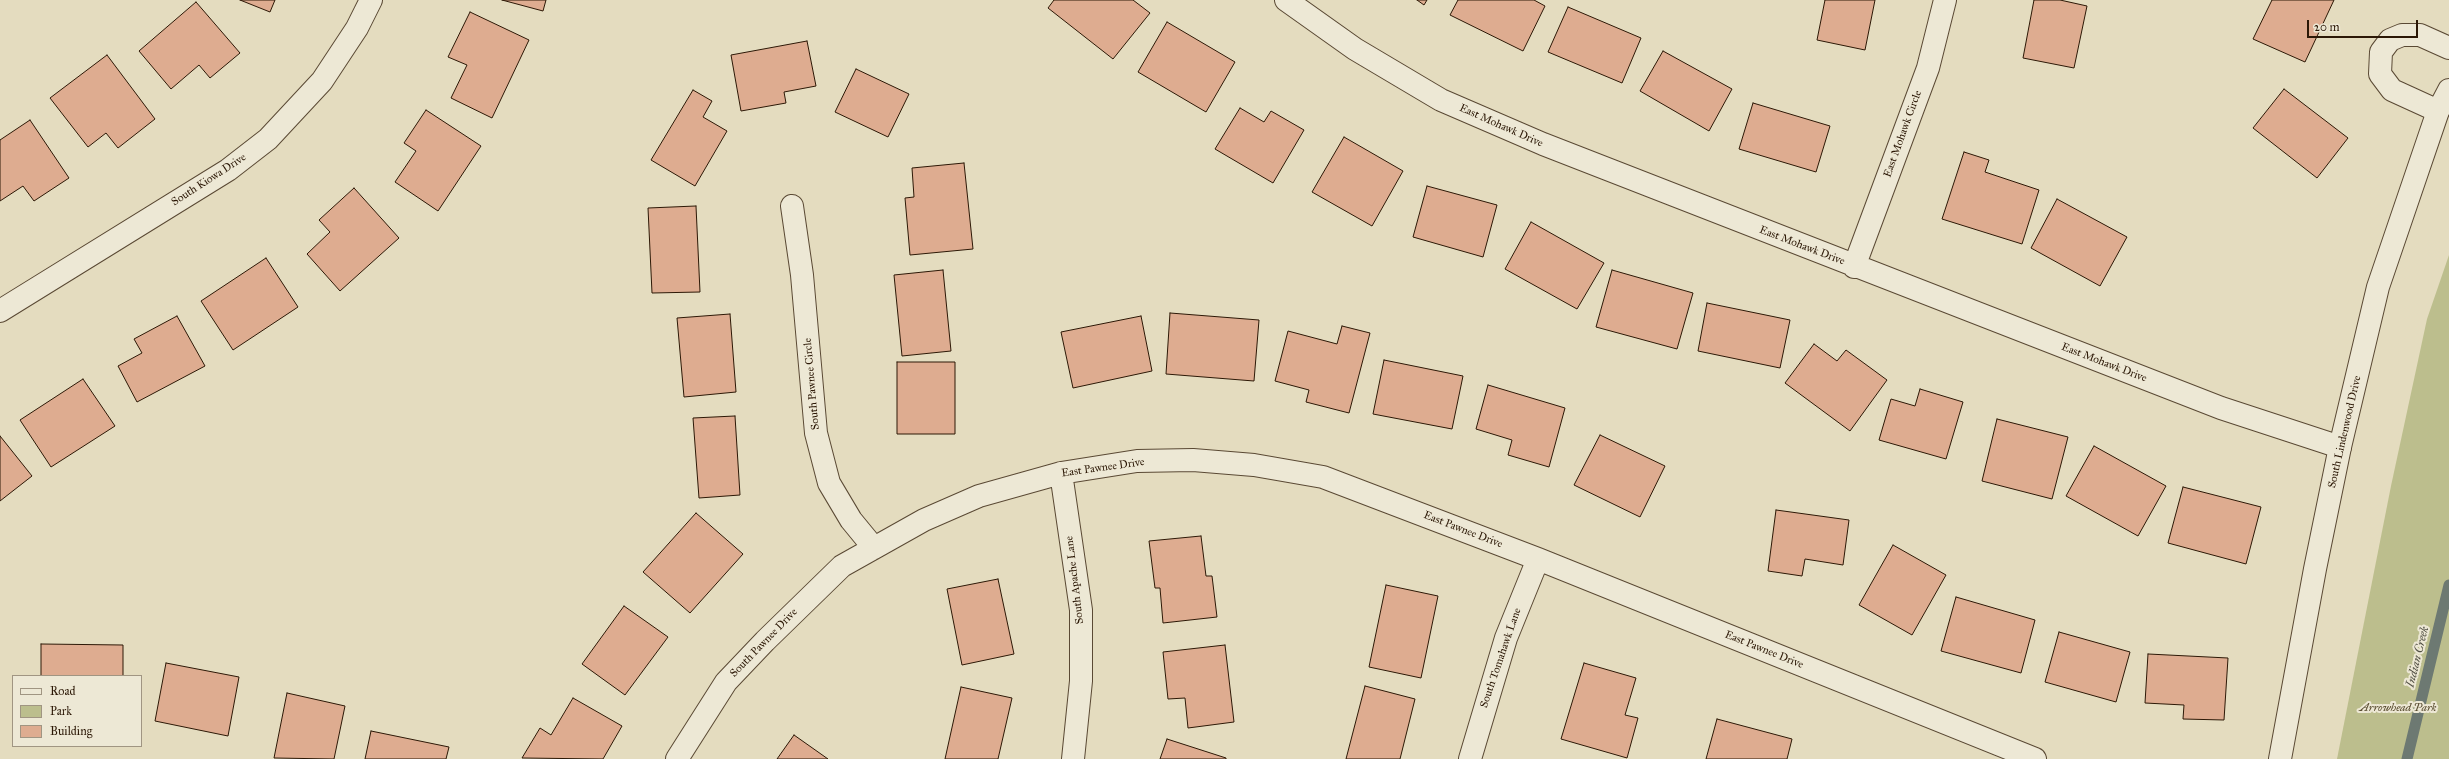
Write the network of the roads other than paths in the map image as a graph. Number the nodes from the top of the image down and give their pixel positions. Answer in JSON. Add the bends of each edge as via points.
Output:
{"nodes":[{"id":1,"x":371,"y":0,"type":"edge"},
{"id":2,"x":1286,"y":0,"type":"edge"},
{"id":3,"x":1945,"y":0,"type":"edge"},
{"id":4,"x":2449,"y":48,"type":"edge"},
{"id":5,"x":2449,"y":90,"type":"edge"},
{"id":6,"x":2438,"y":111,"type":"junction"},
{"id":7,"x":792,"y":206,"type":"dead end"},
{"id":8,"x":1854,"y":267,"type":"junction"},
{"id":9,"x":0,"y":311,"type":"edge"},
{"id":10,"x":2340,"y":448,"type":"junction"},
{"id":11,"x":1061,"y":473,"type":"junction"},
{"id":12,"x":874,"y":548,"type":"junction"},
{"id":13,"x":1538,"y":559,"type":"junction"},
{"id":14,"x":677,"y":759,"type":"edge"},
{"id":15,"x":1073,"y":759,"type":"edge"},
{"id":16,"x":1470,"y":759,"type":"edge"},
{"id":17,"x":2035,"y":759,"type":"edge"},
{"id":18,"x":2280,"y":759,"type":"edge"}],
"edges":[{"from":1,"to":9,"type":"street","name":"South Kiowa Drive","via":[[357,28],[322,81],[268,139],[228,170]]},
{"from":2,"to":8,"type":"street","name":"East Mohawk Drive","via":[[1355,49],[1441,100],[1543,144]]},
{"from":3,"to":8,"type":"street","name":"East Mohawk Circle","via":[[1928,68]]},
{"from":4,"to":6,"type":"street","via":[[2420,35],[2402,34],[2390,40],[2381,52],[2380,74],[2392,90]]},
{"from":5,"to":6,"type":"street","name":"South Lindenwood Drive"},
{"from":6,"to":10,"type":"street","name":"South Lindenwood Drive","via":[[2378,287]]},
{"from":7,"to":12,"type":"street","name":"South Pawnee Circle","via":[[802,275],[816,433],[829,483],[851,520]]},
{"from":8,"to":10,"type":"street","name":"East Mohawk Drive","via":[[2221,408]]},
{"from":10,"to":18,"type":"street","name":"South Lindenwood Drive"},
{"from":11,"to":12,"type":"street","name":"East Pawnee Drive","via":[[979,496],[924,520]]},
{"from":11,"to":13,"type":"street","name":"East Pawnee Drive","via":[[1137,461],[1193,460],[1254,465],[1323,477]]},
{"from":11,"to":15,"type":"street","name":"South Apache Lane","via":[[1082,610],[1081,681]]},
{"from":12,"to":14,"type":"street","name":"South Pawnee Drive","via":[[842,566],[726,682]]},
{"from":13,"to":16,"type":"street","name":"South Tomahawk Lane","via":[[1506,638]]},
{"from":13,"to":17,"type":"street","name":"East Pawnee Drive"}]}
